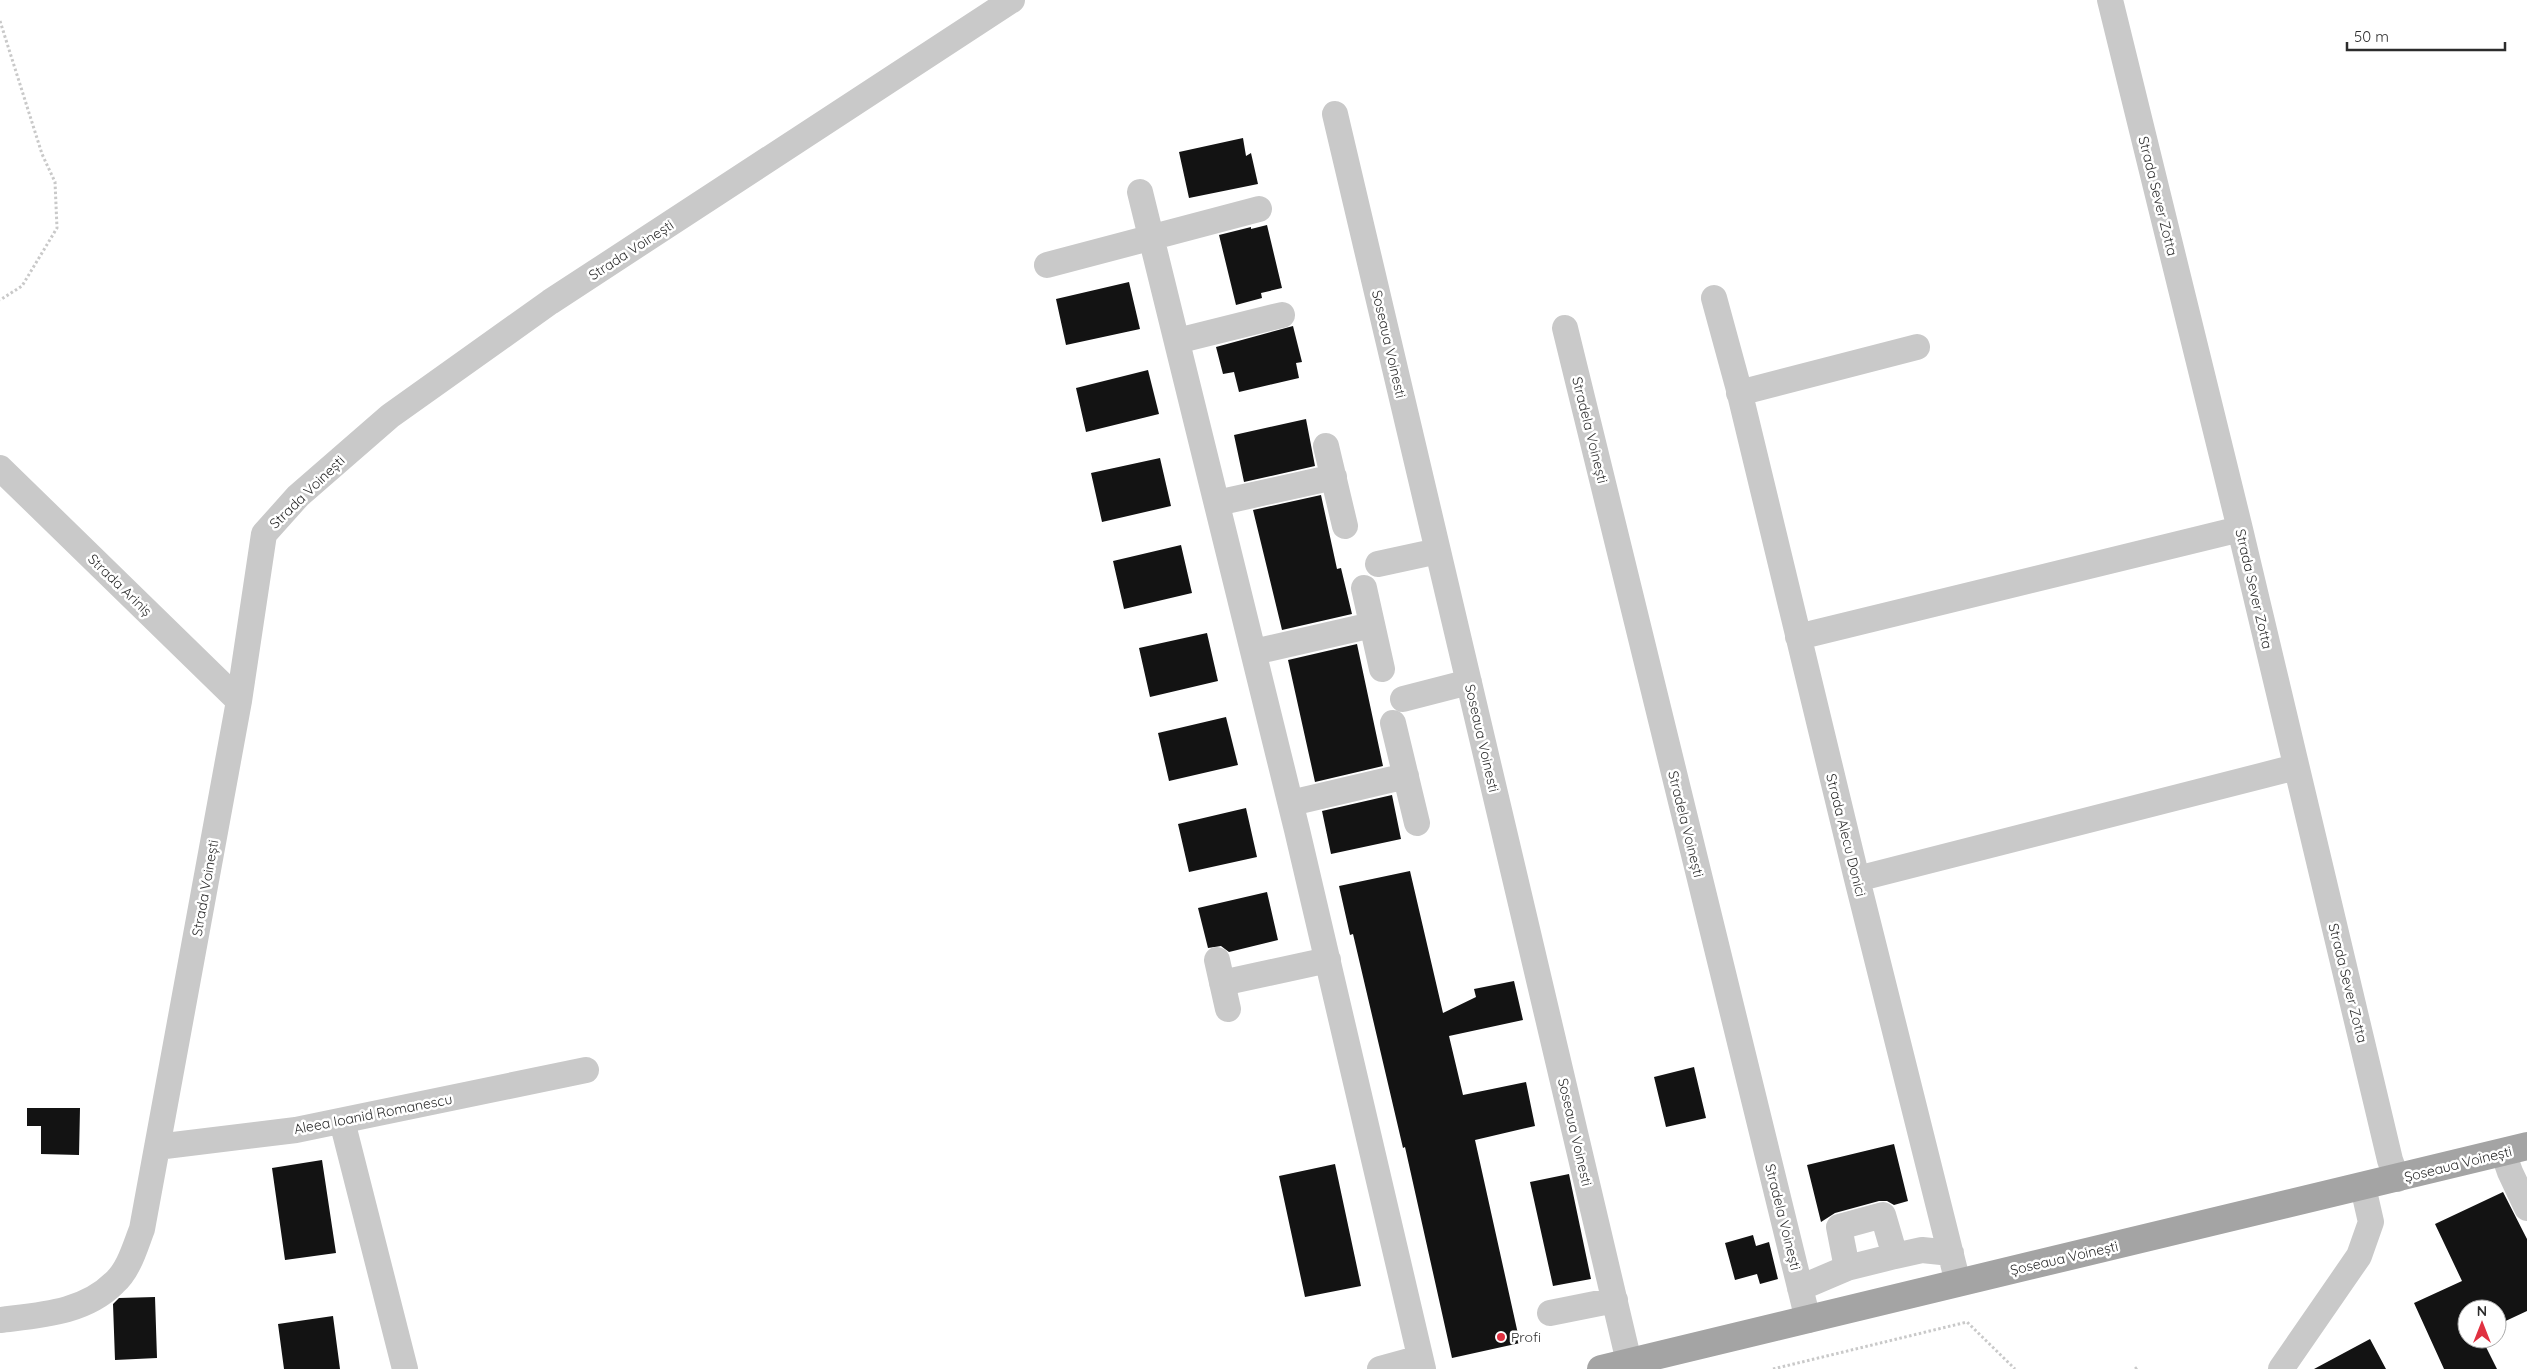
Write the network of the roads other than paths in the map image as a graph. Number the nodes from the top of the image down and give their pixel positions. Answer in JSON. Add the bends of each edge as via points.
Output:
{"nodes":[{"id":1,"x":1012,"y":0,"type":"edge"},
{"id":2,"x":2110,"y":0,"type":"edge"},
{"id":3,"x":1335,"y":114,"type":"dead end"},
{"id":4,"x":1140,"y":192,"type":"dead end"},
{"id":5,"x":1259,"y":209,"type":"dead end"},
{"id":6,"x":1151,"y":237,"type":"junction"},
{"id":7,"x":1047,"y":265,"type":"dead end"},
{"id":8,"x":1714,"y":298,"type":"dead end"},
{"id":9,"x":1282,"y":315,"type":"dead end"},
{"id":10,"x":1565,"y":328,"type":"dead end"},
{"id":11,"x":1177,"y":340,"type":"junction"},
{"id":12,"x":1917,"y":347,"type":"dead end"},
{"id":13,"x":1738,"y":390,"type":"junction"},
{"id":14,"x":1326,"y":446,"type":"dead end"},
{"id":15,"x":0,"y":468,"type":"edge"},
{"id":16,"x":1334,"y":477,"type":"junction"},
{"id":17,"x":1217,"y":503,"type":"junction"},
{"id":18,"x":1345,"y":526,"type":"dead end"},
{"id":19,"x":2240,"y":529,"type":"junction"},
{"id":20,"x":1438,"y":551,"type":"junction"},
{"id":21,"x":1378,"y":564,"type":"dead end"},
{"id":22,"x":1364,"y":588,"type":"dead end"},
{"id":23,"x":1372,"y":624,"type":"junction"},
{"id":24,"x":1798,"y":637,"type":"junction"},
{"id":25,"x":1254,"y":652,"type":"junction"},
{"id":26,"x":1382,"y":669,"type":"dead end"},
{"id":27,"x":1469,"y":682,"type":"junction"},
{"id":28,"x":1403,"y":699,"type":"dead end"},
{"id":29,"x":239,"y":701,"type":"junction"},
{"id":30,"x":1393,"y":723,"type":"dead end"},
{"id":31,"x":2296,"y":767,"type":"junction"},
{"id":32,"x":1406,"y":776,"type":"junction"},
{"id":33,"x":1291,"y":803,"type":"junction"},
{"id":34,"x":1417,"y":823,"type":"dead end"},
{"id":35,"x":1857,"y":879,"type":"junction"},
{"id":36,"x":1328,"y":960,"type":"junction"},
{"id":37,"x":1228,"y":1009,"type":"dead end"},
{"id":38,"x":586,"y":1070,"type":"dead end"},
{"id":39,"x":342,"y":1121,"type":"junction"},
{"id":40,"x":157,"y":1146,"type":"junction"},
{"id":41,"x":2515,"y":1149,"type":"edge"},
{"id":42,"x":2397,"y":1179,"type":"junction"},
{"id":43,"x":2363,"y":1187,"type":"junction"},
{"id":44,"x":2527,"y":1208,"type":"edge"},
{"id":45,"x":1951,"y":1253,"type":"junction"},
{"id":46,"x":1895,"y":1256,"type":"junction"},
{"id":47,"x":1847,"y":1268,"type":"junction"},
{"id":48,"x":1958,"y":1283,"type":"junction"},
{"id":49,"x":1800,"y":1288,"type":"junction"},
{"id":50,"x":1615,"y":1300,"type":"junction"},
{"id":51,"x":1550,"y":1314,"type":"dead end"},
{"id":52,"x":0,"y":1320,"type":"edge"},
{"id":53,"x":1808,"y":1320,"type":"junction"},
{"id":54,"x":1629,"y":1362,"type":"junction"},
{"id":55,"x":1421,"y":1364,"type":"edge"},
{"id":56,"x":405,"y":1369,"type":"edge"},
{"id":57,"x":1380,"y":1369,"type":"edge"},
{"id":58,"x":1601,"y":1369,"type":"edge"},
{"id":59,"x":2281,"y":1369,"type":"edge"}],
"edges":[{"from":1,"to":29,"type":"street","name":"Strada Voinești","via":[[550,302],[390,416],[298,496],[264,534]]},
{"from":2,"to":19,"type":"street","name":"Strada Sever Zotta"},
{"from":3,"to":20,"type":"street","name":"Soseaua Voinesti"},
{"from":4,"to":6,"type":"street"},
{"from":5,"to":6,"type":"street"},
{"from":6,"to":7,"type":"street"},
{"from":6,"to":11,"type":"street"},
{"from":8,"to":13,"type":"street","name":"Strada Alecu Donici"},
{"from":9,"to":11,"type":"street"},
{"from":10,"to":49,"type":"street","name":"Stradela Voinești"},
{"from":11,"to":17,"type":"street"},
{"from":12,"to":13,"type":"street"},
{"from":13,"to":24,"type":"street","name":"Strada Alecu Donici"},
{"from":14,"to":16,"type":"street"},
{"from":15,"to":29,"type":"street","name":"Strada Ariniș"},
{"from":16,"to":17,"type":"street"},
{"from":16,"to":18,"type":"street"},
{"from":17,"to":25,"type":"street"},
{"from":19,"to":24,"type":"street"},
{"from":19,"to":31,"type":"street","name":"Strada Sever Zotta"},
{"from":20,"to":21,"type":"street"},
{"from":20,"to":27,"type":"street","name":"Soseaua Voinesti"},
{"from":22,"to":23,"type":"street"},
{"from":23,"to":25,"type":"street"},
{"from":23,"to":26,"type":"street"},
{"from":24,"to":35,"type":"street","name":"Strada Alecu Donici"},
{"from":25,"to":33,"type":"street"},
{"from":27,"to":28,"type":"street"},
{"from":27,"to":50,"type":"street","name":"Soseaua Voinesti"},
{"from":29,"to":40,"type":"street","name":"Strada Voinești"},
{"from":30,"to":32,"type":"street"},
{"from":31,"to":35,"type":"street"},
{"from":31,"to":42,"type":"street","name":"Strada Sever Zotta"},
{"from":32,"to":33,"type":"street"},
{"from":32,"to":34,"type":"street"},
{"from":33,"to":36,"type":"street"},
{"from":35,"to":45,"type":"street","name":"Strada Alecu Donici"},
{"from":36,"to":37,"type":"street","via":[[1220,971]]},
{"from":36,"to":55,"type":"street"},
{"from":38,"to":39,"type":"street","name":"Aleea Ioanid Romanescu"},
{"from":39,"to":40,"type":"street","name":"Aleea Ioanid Romanescu","via":[[296,1130]]},
{"from":39,"to":56,"type":"street"},
{"from":40,"to":52,"type":"street","name":"Strada Voinești","via":[[142,1229],[131,1258],[115,1283],[92,1300],[60,1312]]},
{"from":41,"to":42,"type":"main road","name":"Șoseaua Voinești"},
{"from":41,"to":44,"type":"street"},
{"from":42,"to":43,"type":"main road","name":"Șoseaua Voinești"},
{"from":43,"to":48,"type":"main road","name":"Șoseaua Voinești"},
{"from":43,"to":59,"type":"street","via":[[2371,1222],[2359,1256]]},
{"from":45,"to":46,"type":"street","via":[[1922,1250]]},
{"from":45,"to":48,"type":"street","name":"Strada Alecu Donici"},
{"from":46,"to":47,"type":"street"},
{"from":46,"to":47,"type":"street","via":[[1884,1215],[1839,1227]]},
{"from":47,"to":49,"type":"street"},
{"from":48,"to":53,"type":"main road","name":"Șoseaua Voinești"},
{"from":49,"to":53,"type":"street","name":"Stradela Voinești"},
{"from":50,"to":51,"type":"street"},
{"from":50,"to":54,"type":"street","name":"Soseaua Voinesti"},
{"from":53,"to":54,"type":"main road","name":"Șoseaua Voinești"},
{"from":54,"to":58,"type":"main road","name":"Șoseaua Voinești"},
{"from":55,"to":57,"type":"street"}]}
